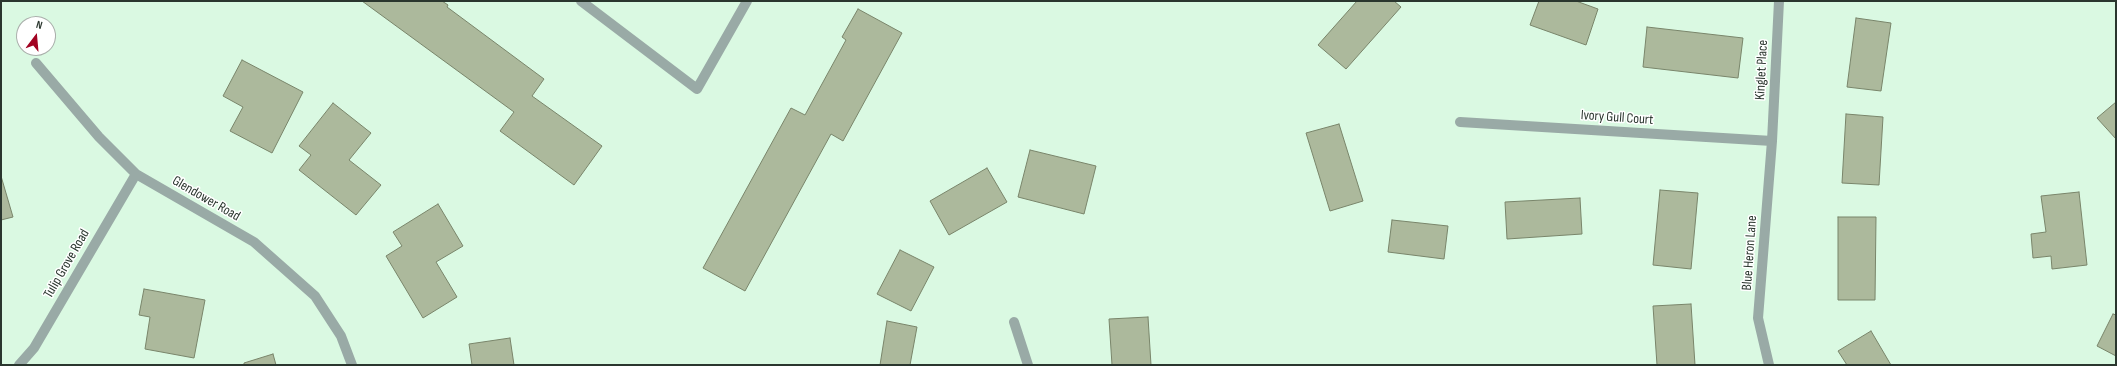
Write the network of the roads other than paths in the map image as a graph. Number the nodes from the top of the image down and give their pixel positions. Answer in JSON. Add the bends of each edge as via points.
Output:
{"nodes":[{"id":1,"x":581,"y":1,"type":"edge"},
{"id":2,"x":746,"y":1,"type":"edge"},
{"id":3,"x":1779,"y":1,"type":"edge"},
{"id":4,"x":36,"y":63,"type":"dead end"},
{"id":5,"x":1460,"y":122,"type":"dead end"},
{"id":6,"x":1772,"y":141,"type":"junction"},
{"id":7,"x":136,"y":174,"type":"junction"},
{"id":8,"x":1014,"y":322,"type":"dead end"},
{"id":9,"x":19,"y":365,"type":"edge"},
{"id":10,"x":352,"y":365,"type":"edge"},
{"id":11,"x":1028,"y":365,"type":"edge"},
{"id":12,"x":1770,"y":365,"type":"edge"}],
"edges":[{"from":1,"to":2,"type":"street","via":[[698,89]]},
{"from":3,"to":6,"type":"street","name":"Kinglet Place"},
{"from":4,"to":7,"type":"street","name":"Glendower Road","via":[[99,137]]},
{"from":5,"to":6,"type":"street","name":"Ivory Gull Court"},
{"from":6,"to":12,"type":"street","name":"Blue Heron Lane","via":[[1758,318]]},
{"from":7,"to":9,"type":"street","name":"Tulip Grove Road","via":[[34,348]]},
{"from":7,"to":10,"type":"street","name":"Glendower Road","via":[[254,242],[315,296],[340,336]]},
{"from":8,"to":11,"type":"street"}]}
